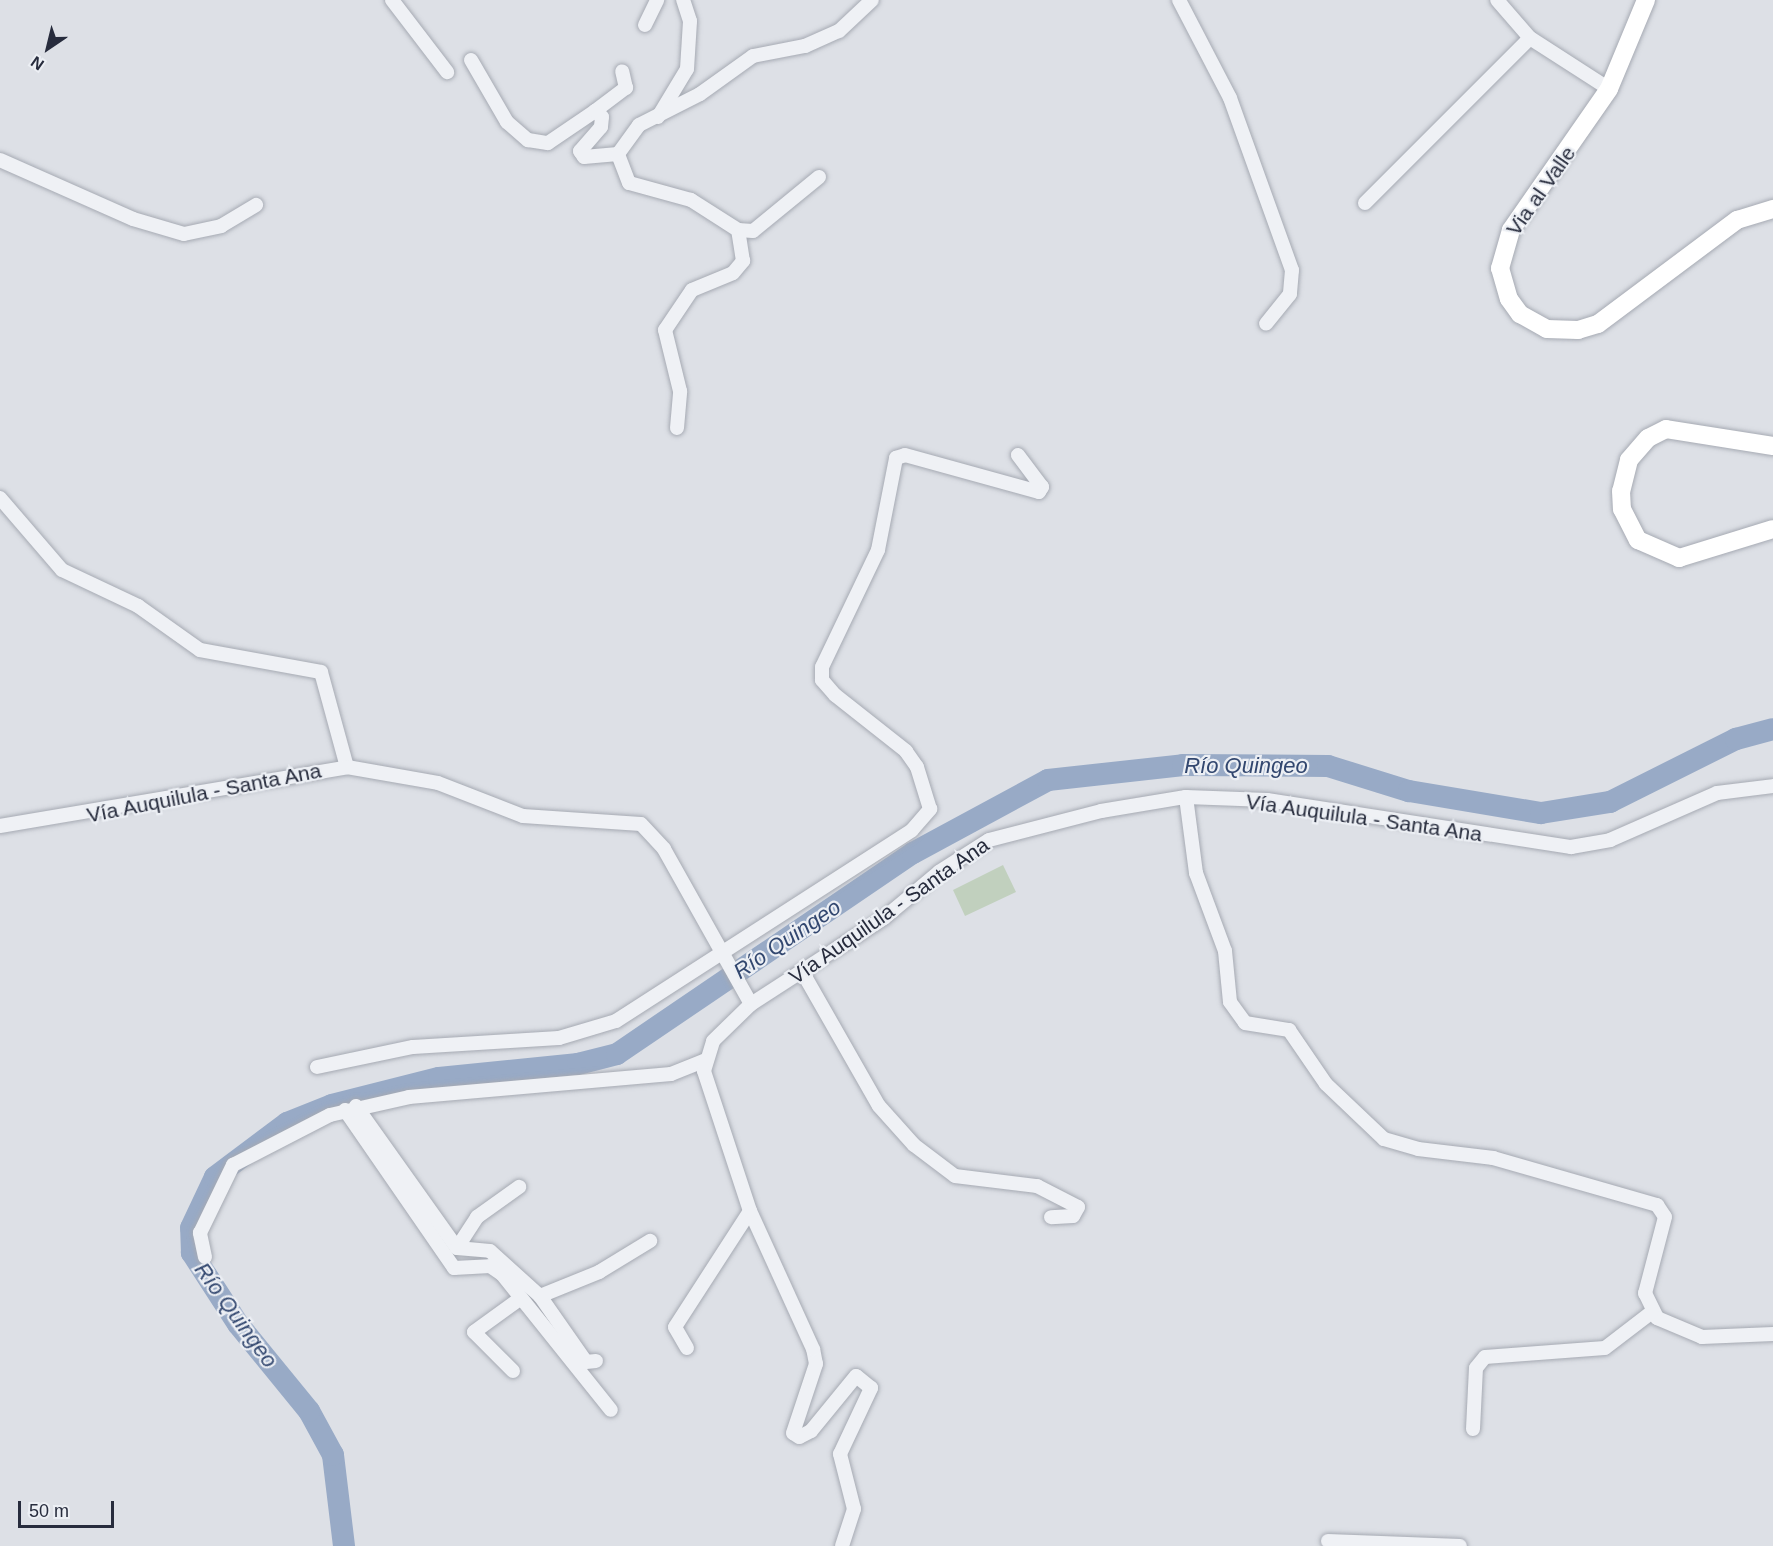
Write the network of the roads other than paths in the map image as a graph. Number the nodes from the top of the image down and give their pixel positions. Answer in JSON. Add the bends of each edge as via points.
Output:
{"nodes":[{"id":1,"x":392,"y":0,"type":"edge"},
{"id":2,"x":657,"y":0,"type":"edge"},
{"id":3,"x":683,"y":0,"type":"edge"},
{"id":4,"x":872,"y":0,"type":"edge"},
{"id":5,"x":1179,"y":0,"type":"edge"},
{"id":6,"x":1497,"y":0,"type":"edge"},
{"id":7,"x":1646,"y":0,"type":"edge"},
{"id":8,"x":645,"y":25,"type":"dead end"},
{"id":9,"x":1530,"y":38,"type":"junction"},
{"id":10,"x":471,"y":60,"type":"dead end"},
{"id":11,"x":622,"y":71,"type":"dead end"},
{"id":12,"x":447,"y":72,"type":"dead end"},
{"id":13,"x":1609,"y":89,"type":"junction"},
{"id":14,"x":595,"y":111,"type":"junction"},
{"id":15,"x":658,"y":117,"type":"junction"},
{"id":16,"x":618,"y":154,"type":"junction"},
{"id":17,"x":0,"y":160,"type":"edge"},
{"id":18,"x":819,"y":177,"type":"dead end"},
{"id":19,"x":1365,"y":203,"type":"dead end"},
{"id":20,"x":256,"y":205,"type":"dead end"},
{"id":21,"x":1773,"y":209,"type":"edge"},
{"id":22,"x":738,"y":230,"type":"junction"},
{"id":23,"x":1266,"y":324,"type":"dead end"},
{"id":24,"x":677,"y":428,"type":"dead end"},
{"id":25,"x":1773,"y":446,"type":"edge"},
{"id":26,"x":1018,"y":455,"type":"dead end"},
{"id":27,"x":0,"y":498,"type":"edge"},
{"id":28,"x":1773,"y":529,"type":"edge"},
{"id":29,"x":347,"y":767,"type":"junction"},
{"id":30,"x":1773,"y":786,"type":"edge"},
{"id":31,"x":1186,"y":797,"type":"junction"},
{"id":32,"x":0,"y":826,"type":"edge"},
{"id":33,"x":726,"y":957,"type":"junction"},
{"id":34,"x":803,"y":973,"type":"junction"},
{"id":35,"x":748,"y":998,"type":"junction"},
{"id":36,"x":703,"y":1061,"type":"junction"},
{"id":37,"x":317,"y":1067,"type":"dead end"},
{"id":38,"x":350,"y":1108,"type":"junction"},
{"id":39,"x":519,"y":1187,"type":"dead end"},
{"id":40,"x":750,"y":1211,"type":"junction"},
{"id":41,"x":1051,"y":1217,"type":"dead end"},
{"id":42,"x":650,"y":1242,"type":"dead end"},
{"id":43,"x":457,"y":1248,"type":"junction"},
{"id":44,"x":205,"y":1257,"type":"dead end"},
{"id":45,"x":540,"y":1296,"type":"junction"},
{"id":46,"x":521,"y":1298,"type":"junction"},
{"id":47,"x":1652,"y":1312,"type":"junction"},
{"id":48,"x":1773,"y":1334,"type":"edge"},
{"id":49,"x":687,"y":1348,"type":"dead end"},
{"id":50,"x":596,"y":1361,"type":"dead end"},
{"id":51,"x":513,"y":1371,"type":"dead end"},
{"id":52,"x":611,"y":1410,"type":"dead end"},
{"id":53,"x":1473,"y":1429,"type":"dead end"},
{"id":54,"x":1328,"y":1541,"type":"dead end"},
{"id":55,"x":842,"y":1546,"type":"edge"},
{"id":56,"x":1460,"y":1546,"type":"edge"}],
"edges":[{"from":1,"to":12,"type":"street"},
{"from":2,"to":8,"type":"street"},
{"from":3,"to":15,"type":"street","via":[[690,21],[687,69]]},
{"from":4,"to":15,"type":"street","via":[[839,31],[805,46],[753,56]]},
{"from":5,"to":23,"type":"street","via":[[1230,98],[1292,270],[1290,294]]},
{"from":6,"to":9,"type":"street"},
{"from":7,"to":13,"type":"main road","name":"Via al Valle"},
{"from":9,"to":13,"type":"street"},
{"from":9,"to":19,"type":"street"},
{"from":10,"to":14,"type":"street","via":[[507,122],[538,144],[548,143]]},
{"from":11,"to":14,"type":"street","via":[[626,88]]},
{"from":13,"to":21,"type":"main road","name":"Via al Valle","via":[[1503,249],[1502,282],[1520,314],[1562,332],[1598,324],[1737,220]]},
{"from":14,"to":16,"type":"street","via":[[602,117],[601,127],[580,151],[584,157]]},
{"from":15,"to":16,"type":"street","via":[[626,136]]},
{"from":16,"to":22,"type":"street","via":[[629,183],[691,200]]},
{"from":17,"to":20,"type":"street","via":[[132,219],[184,234],[221,226]]},
{"from":18,"to":22,"type":"street","via":[[753,231]]},
{"from":22,"to":24,"type":"street","via":[[743,261],[733,273],[692,290],[669,317],[665,330],[680,391]]},
{"from":25,"to":28,"type":"main road","via":[[1666,429],[1648,438],[1629,460],[1622,491],[1623,509],[1638,540],[1679,558]]},
{"from":26,"to":33,"type":"street","via":[[1042,487],[1039,492],[905,455],[891,465],[878,550],[831,644],[822,680],[906,751],[930,809],[912,830]]},
{"from":27,"to":29,"type":"street","via":[[62,570],[138,606],[200,650],[321,672]]},
{"from":29,"to":32,"type":"street","name":"Vía Auquilula - Santa Ana"},
{"from":29,"to":33,"type":"street","name":"Vía Auquilula - Santa Ana","via":[[438,783],[523,816],[641,824],[664,849]]},
{"from":30,"to":31,"type":"street","name":"Vía Auquilula - Santa Ana","via":[[1717,793],[1610,840],[1570,847],[1267,800]]},
{"from":31,"to":34,"type":"street","name":"Vía Auquilula - Santa Ana","via":[[1101,811],[988,840]]},
{"from":31,"to":47,"type":"street","via":[[1196,873],[1225,951],[1230,1002],[1245,1023],[1289,1030],[1326,1084],[1384,1139],[1418,1149],[1493,1158],[1657,1205],[1665,1217],[1645,1293]]},
{"from":33,"to":35,"type":"street","name":"Vía Auquilula - Santa Ana"},
{"from":33,"to":37,"type":"street","via":[[601,1027],[559,1038],[413,1047]]},
{"from":34,"to":35,"type":"street","name":"Vía Auquilula - Santa Ana"},
{"from":34,"to":41,"type":"street","via":[[879,1106],[914,1145],[940,1170],[955,1176],[1037,1186],[1078,1207],[1073,1216]]},
{"from":35,"to":36,"type":"street","via":[[713,1041]]},
{"from":36,"to":38,"type":"street","via":[[671,1074],[619,1081],[517,1085]]},
{"from":36,"to":40,"type":"street","via":[[710,1102]]},
{"from":38,"to":43,"type":"street"},
{"from":38,"to":44,"type":"street","via":[[289,1132],[233,1165],[200,1233]]},
{"from":38,"to":46,"type":"street","via":[[454,1268],[490,1266]]},
{"from":39,"to":43,"type":"street","via":[[477,1217]]},
{"from":40,"to":49,"type":"street","via":[[675,1327]]},
{"from":40,"to":55,"type":"street","via":[[814,1357],[793,1433],[799,1437],[811,1431],[856,1376],[871,1388],[840,1454],[854,1509]]},
{"from":42,"to":45,"type":"street","via":[[599,1272]]},
{"from":43,"to":45,"type":"street","via":[[490,1251]]},
{"from":45,"to":50,"type":"street","via":[[586,1362]]},
{"from":46,"to":51,"type":"street","via":[[474,1332]]},
{"from":46,"to":52,"type":"street"},
{"from":47,"to":48,"type":"street","via":[[1670,1326],[1702,1337]]},
{"from":47,"to":53,"type":"street","via":[[1605,1348],[1485,1357],[1476,1368]]},
{"from":54,"to":56,"type":"street"}]}
